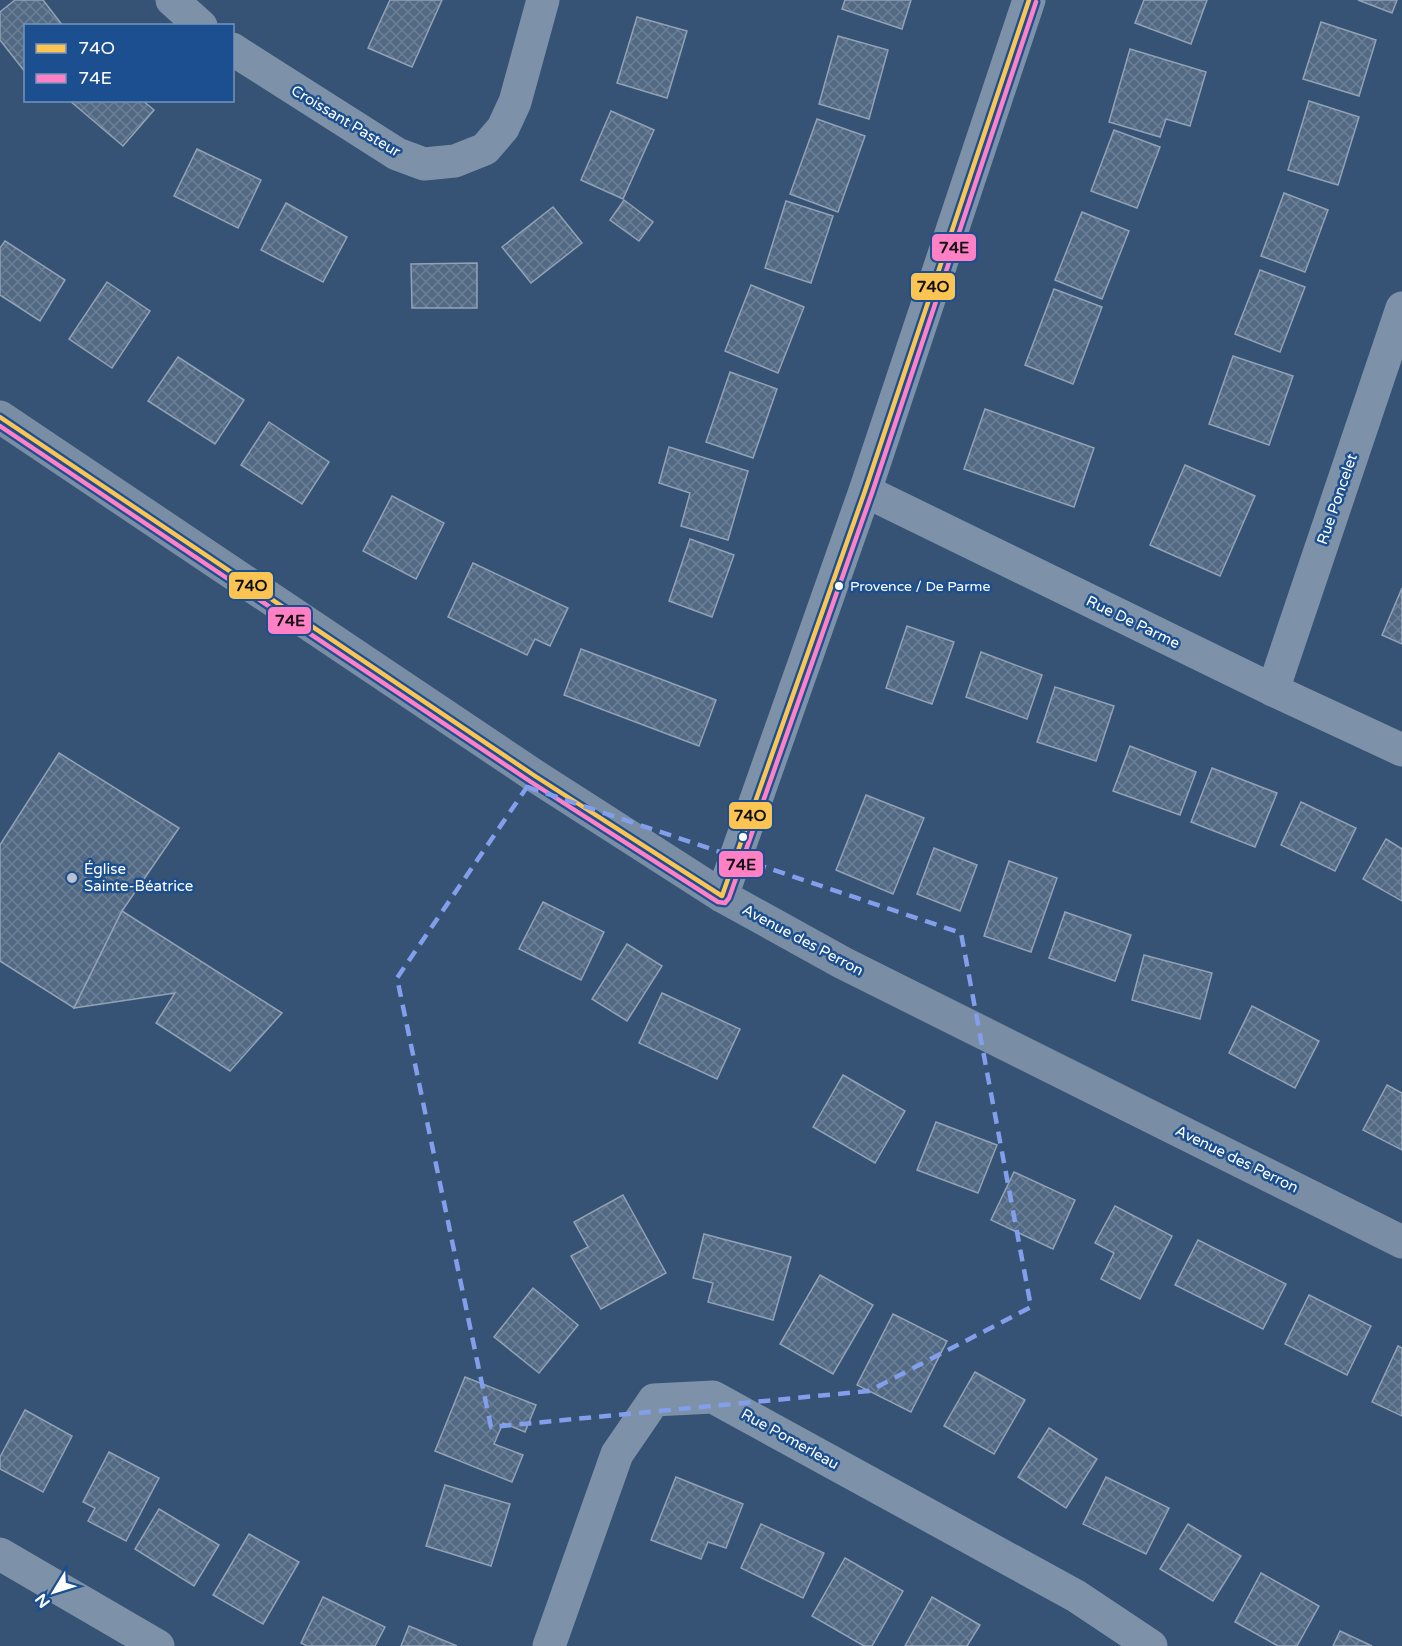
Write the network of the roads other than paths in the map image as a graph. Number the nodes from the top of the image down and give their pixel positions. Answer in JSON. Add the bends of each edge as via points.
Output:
{"nodes":[{"id":1,"x":172,"y":0,"type":"edge"},
{"id":2,"x":543,"y":0,"type":"edge"},
{"id":3,"x":1029,"y":0,"type":"edge"},
{"id":4,"x":199,"y":24,"type":"edge"},
{"id":5,"x":234,"y":50,"type":"edge"},
{"id":6,"x":1402,"y":308,"type":"edge"},
{"id":7,"x":0,"y":417,"type":"edge"},
{"id":8,"x":865,"y":491,"type":"junction"},
{"id":9,"x":1272,"y":690,"type":"junction"},
{"id":10,"x":1402,"y":750,"type":"edge"},
{"id":11,"x":722,"y":896,"type":"junction"},
{"id":12,"x":1402,"y":1242,"type":"edge"},
{"id":13,"x":0,"y":1554,"type":"edge"},
{"id":14,"x":158,"y":1646,"type":"edge"},
{"id":15,"x":549,"y":1646,"type":"edge"},
{"id":16,"x":1151,"y":1646,"type":"edge"}],
"edges":[{"from":1,"to":4,"type":"street"},
{"from":2,"to":5,"type":"street","name":"Croissant Pasteur","via":[[515,102],[503,128],[485,149],[455,160],[424,164],[398,154]]},
{"from":3,"to":8,"type":"street"},
{"from":6,"to":9,"type":"street","name":"Rue Poncelet"},
{"from":7,"to":11,"type":"street","name":"Avenue des Perron","via":[[535,776]]},
{"from":8,"to":9,"type":"street","name":"Rue De Parme"},
{"from":8,"to":11,"type":"street"},
{"from":9,"to":10,"type":"street","name":"Rue De Parme"},
{"from":11,"to":12,"type":"street","name":"Avenue des Perron","via":[[843,963]]},
{"from":13,"to":14,"type":"street"},
{"from":15,"to":16,"type":"street","name":"Rue Pomerleau","via":[[617,1454],[654,1400],[713,1397],[1076,1596]]}]}
